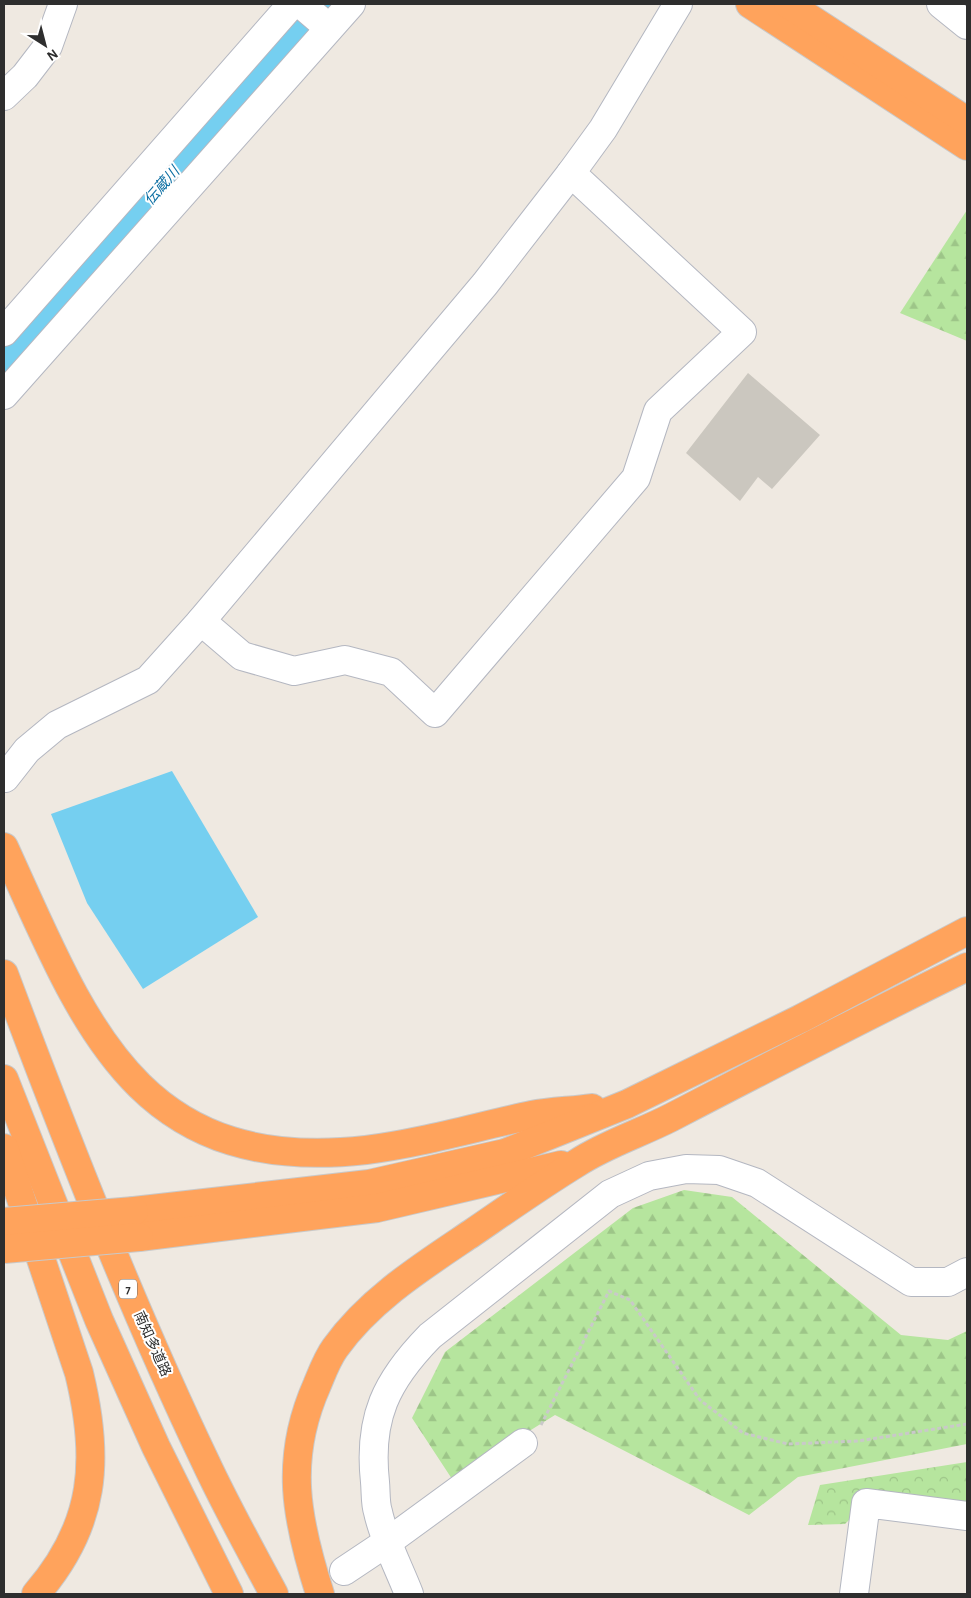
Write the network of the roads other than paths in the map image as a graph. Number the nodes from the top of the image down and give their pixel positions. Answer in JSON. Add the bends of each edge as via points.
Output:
{"nodes":[{"id":1,"x":63,"y":4,"type":"edge"},
{"id":2,"x":292,"y":4,"type":"edge"},
{"id":3,"x":301,"y":4,"type":"edge"},
{"id":4,"x":351,"y":4,"type":"edge"},
{"id":5,"x":678,"y":4,"type":"edge"},
{"id":6,"x":750,"y":4,"type":"edge"},
{"id":7,"x":788,"y":4,"type":"edge"},
{"id":8,"x":941,"y":4,"type":"edge"},
{"id":9,"x":967,"y":25,"type":"edge"},
{"id":10,"x":329,"y":28,"type":"junction"},
{"id":11,"x":4,"y":96,"type":"edge"},
{"id":12,"x":967,"y":121,"type":"edge"},
{"id":13,"x":967,"y":146,"type":"edge"},
{"id":14,"x":571,"y":173,"type":"junction"},
{"id":15,"x":4,"y":332,"type":"edge"},
{"id":16,"x":4,"y":395,"type":"edge"},
{"id":17,"x":201,"y":621,"type":"junction"},
{"id":18,"x":5,"y":778,"type":"dead end"},
{"id":19,"x":4,"y":847,"type":"edge"},
{"id":20,"x":967,"y":931,"type":"edge"},
{"id":21,"x":967,"y":967,"type":"edge"},
{"id":22,"x":4,"y":974,"type":"edge"},
{"id":23,"x":4,"y":1079,"type":"edge"},
{"id":24,"x":627,"y":1104,"type":"junction"},
{"id":25,"x":4,"y":1148,"type":"edge"},
{"id":26,"x":579,"y":1161,"type":"junction"},
{"id":27,"x":4,"y":1222,"type":"edge"},
{"id":28,"x":136,"y":1224,"type":"junction"},
{"id":29,"x":4,"y":1250,"type":"edge"},
{"id":30,"x":967,"y":1272,"type":"edge"},
{"id":31,"x":523,"y":1443,"type":"road end"},
{"id":32,"x":967,"y":1516,"type":"edge"},
{"id":33,"x":389,"y":1541,"type":"junction"},
{"id":34,"x":344,"y":1571,"type":"dead end"},
{"id":35,"x":36,"y":1594,"type":"edge"},
{"id":36,"x":229,"y":1594,"type":"edge"},
{"id":37,"x":274,"y":1594,"type":"edge"},
{"id":38,"x":320,"y":1594,"type":"edge"},
{"id":39,"x":409,"y":1594,"type":"edge"},
{"id":40,"x":854,"y":1594,"type":"edge"}],
"edges":[{"from":1,"to":11,"type":"street","via":[[48,46],[26,76]]},
{"from":2,"to":15,"type":"street"},
{"from":3,"to":10,"type":"street"},
{"from":4,"to":10,"type":"street"},
{"from":5,"to":14,"type":"street","via":[[603,129]]},
{"from":6,"to":13,"type":"highway"},
{"from":7,"to":12,"type":"highway"},
{"from":8,"to":9,"type":"street"},
{"from":10,"to":16,"type":"street"},
{"from":14,"to":17,"type":"street","via":[[485,284]]},
{"from":14,"to":17,"type":"street","via":[[742,332],[658,411],[636,478],[435,713],[391,672],[345,660],[294,671],[242,656]]},
{"from":17,"to":18,"type":"street","via":[[148,680],[57,725],[27,750]]},
{"from":19,"to":24,"type":"highway","via":[[73,996],[113,1058],[158,1102],[220,1138],[292,1154],[366,1150],[534,1115]]},
{"from":20,"to":24,"type":"highway","via":[[800,1019]]},
{"from":21,"to":26,"type":"highway"},
{"from":22,"to":37,"type":"highway","name":"南知多道路","number":"7","via":[[73,1158],[144,1326],[206,1465]]},
{"from":23,"to":36,"type":"highway","via":[[98,1320]]},
{"from":24,"to":28,"type":"highway","via":[[505,1153],[471,1163]]},
{"from":25,"to":35,"type":"highway","via":[[79,1373],[88,1409],[91,1444],[92,1471],[88,1494],[75,1535],[50,1578]]},
{"from":26,"to":28,"type":"highway","via":[[377,1208]]},
{"from":26,"to":38,"type":"highway","via":[[407,1277],[370,1308],[334,1349],[305,1412],[295,1482],[309,1560]]},
{"from":27,"to":28,"type":"highway","bridge":true},
{"from":28,"to":29,"type":"highway","bridge":true},
{"from":30,"to":33,"type":"street","via":[[948,1282],[910,1282],[757,1184],[720,1170],[686,1169],[649,1176],[610,1194],[430,1336],[407,1360],[386,1393],[376,1423],[373,1466],[378,1512]]},
{"from":31,"to":33,"type":"street"},
{"from":32,"to":40,"type":"street","via":[[866,1503]]},
{"from":33,"to":34,"type":"street"},
{"from":33,"to":39,"type":"street"}]}
